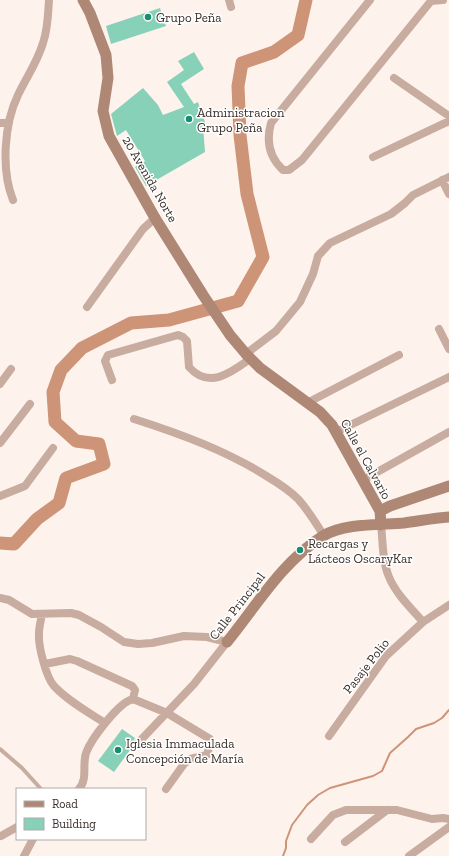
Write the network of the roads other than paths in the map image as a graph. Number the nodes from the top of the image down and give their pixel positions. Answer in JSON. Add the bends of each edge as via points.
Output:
{"nodes":[{"id":1,"x":49,"y":0,"type":"edge"},
{"id":2,"x":83,"y":0,"type":"edge"},
{"id":3,"x":370,"y":0,"type":"edge"},
{"id":4,"x":443,"y":0,"type":"edge"},
{"id":5,"x":430,"y":1,"type":"edge"},
{"id":6,"x":394,"y":78,"type":"dead end"},
{"id":7,"x":449,"y":116,"type":"edge"},
{"id":8,"x":449,"y":122,"type":"edge"},
{"id":9,"x":0,"y":123,"type":"edge"},
{"id":10,"x":9,"y":123,"type":"junction"},
{"id":11,"x":373,"y":157,"type":"dead end"},
{"id":12,"x":446,"y":179,"type":"edge"},
{"id":13,"x":449,"y":194,"type":"edge"},
{"id":14,"x":13,"y":200,"type":"dead end"},
{"id":15,"x":155,"y":218,"type":"junction"},
{"id":16,"x":88,"y":307,"type":"dead end"},
{"id":17,"x":439,"y":329,"type":"dead end"},
{"id":18,"x":449,"y":349,"type":"edge"},
{"id":19,"x":249,"y":355,"type":"junction"},
{"id":20,"x":399,"y":355,"type":"dead end"},
{"id":21,"x":11,"y":369,"type":"dead end"},
{"id":22,"x":449,"y":377,"type":"edge"},
{"id":23,"x":112,"y":380,"type":"dead end"},
{"id":24,"x":0,"y":384,"type":"edge"},
{"id":25,"x":307,"y":403,"type":"junction"},
{"id":26,"x":30,"y":404,"type":"dead end"},
{"id":27,"x":134,"y":420,"type":"dead end"},
{"id":28,"x":336,"y":432,"type":"junction"},
{"id":29,"x":449,"y":432,"type":"edge"},
{"id":30,"x":0,"y":443,"type":"edge"},
{"id":31,"x":53,"y":448,"type":"dead end"},
{"id":32,"x":363,"y":480,"type":"junction"},
{"id":33,"x":449,"y":486,"type":"edge"},
{"id":34,"x":0,"y":496,"type":"edge"},
{"id":35,"x":380,"y":512,"type":"junction"},
{"id":36,"x":449,"y":517,"type":"edge"},
{"id":37,"x":381,"y":525,"type":"junction"},
{"id":38,"x":324,"y":536,"type":"junction"},
{"id":39,"x":0,"y":598,"type":"edge"},
{"id":40,"x":449,"y":604,"type":"edge"},
{"id":41,"x":42,"y":614,"type":"junction"},
{"id":42,"x":423,"y":622,"type":"junction"},
{"id":43,"x":227,"y":642,"type":"junction"},
{"id":44,"x":45,"y":664,"type":"junction"},
{"id":45,"x":133,"y":699,"type":"junction"},
{"id":46,"x":167,"y":713,"type":"junction"},
{"id":47,"x":105,"y":724,"type":"junction"},
{"id":48,"x":329,"y":736,"type":"dead end"},
{"id":49,"x":138,"y":743,"type":"dead end"},
{"id":50,"x":0,"y":749,"type":"edge"},
{"id":51,"x":40,"y":788,"type":"edge"},
{"id":52,"x":80,"y":788,"type":"edge"},
{"id":53,"x":166,"y":788,"type":"dead end"},
{"id":54,"x":386,"y":810,"type":"junction"},
{"id":55,"x":449,"y":819,"type":"edge"},
{"id":56,"x":449,"y":827,"type":"edge"},
{"id":57,"x":16,"y":828,"type":"edge"},
{"id":58,"x":1,"y":836,"type":"dead end"},
{"id":59,"x":311,"y":839,"type":"dead end"},
{"id":60,"x":32,"y":840,"type":"edge"},
{"id":61,"x":345,"y":842,"type":"dead end"},
{"id":62,"x":24,"y":856,"type":"edge"},
{"id":63,"x":409,"y":856,"type":"edge"}],
"edges":[{"from":1,"to":10,"type":"street","via":[[44,42],[18,94]]},
{"from":2,"to":15,"type":"street","name":"20 Avenida Norte","via":[[106,55],[108,78],[104,111],[109,136]]},
{"from":3,"to":5,"type":"street","via":[[271,123],[268,144],[283,170],[289,170],[302,160]]},
{"from":4,"to":5,"type":"street"},
{"from":6,"to":7,"type":"street"},
{"from":8,"to":11,"type":"street"},
{"from":9,"to":10,"type":"street"},
{"from":10,"to":14,"type":"street","via":[[6,170]]},
{"from":12,"to":13,"type":"street"},
{"from":12,"to":19,"type":"street","via":[[414,195],[391,214],[330,243],[318,256],[300,302],[276,330]]},
{"from":15,"to":16,"type":"street","via":[[143,228]]},
{"from":15,"to":19,"type":"street","name":"20 Avenida Norte","via":[[203,295]]},
{"from":17,"to":18,"type":"street"},
{"from":19,"to":23,"type":"street","via":[[222,376],[203,376],[189,367],[187,340],[178,335],[108,355],[105,361]]},
{"from":19,"to":25,"type":"street","name":"Calle el Calvario","via":[[260,368]]},
{"from":20,"to":25,"type":"street"},
{"from":21,"to":24,"type":"street"},
{"from":22,"to":28,"type":"street"},
{"from":25,"to":28,"type":"street","name":"Calle el Calvario","via":[[326,418]]},
{"from":26,"to":30,"type":"street"},
{"from":27,"to":38,"type":"street","via":[[191,438],[261,472],[297,498]]},
{"from":28,"to":32,"type":"street","name":"Calle el Calvario"},
{"from":29,"to":32,"type":"street"},
{"from":31,"to":34,"type":"street","via":[[25,486]]},
{"from":32,"to":35,"type":"street","name":"Calle el Calvario"},
{"from":33,"to":35,"type":"street","via":[[390,506]]},
{"from":35,"to":37,"type":"street","name":"Calle el Calvario"},
{"from":36,"to":37,"type":"street"},
{"from":37,"to":38,"type":"street","name":"Calle Principal","via":[[343,529]]},
{"from":37,"to":42,"type":"street","via":[[388,576]]},
{"from":38,"to":43,"type":"street","name":"Calle Principal","via":[[294,558],[283,570]]},
{"from":39,"to":41,"type":"street","via":[[9,600],[32,614]]},
{"from":40,"to":42,"type":"street","name":"Pasaje Polio"},
{"from":41,"to":43,"type":"street","via":[[79,615],[124,642],[152,643],[184,636],[207,637]]},
{"from":41,"to":44,"type":"street","via":[[39,634]]},
{"from":42,"to":48,"type":"street","name":"Pasaje Polio","via":[[386,656]]},
{"from":43,"to":46,"type":"street","name":"Calle Principal"},
{"from":44,"to":45,"type":"street","via":[[64,660],[77,661],[132,686],[135,690]]},
{"from":44,"to":47,"type":"street","via":[[53,685]]},
{"from":45,"to":46,"type":"street"},
{"from":45,"to":47,"type":"street","via":[[121,706]]},
{"from":46,"to":49,"type":"street","name":"Calle Principal"},
{"from":46,"to":53,"type":"street","via":[[210,739],[210,744],[207,755],[190,759]]},
{"from":47,"to":52,"type":"street","via":[[86,753],[84,779]]},
{"from":50,"to":51,"type":"lane"},
{"from":54,"to":55,"type":"street","via":[[397,810],[432,819]]},
{"from":54,"to":59,"type":"street","via":[[343,810],[333,815]]},
{"from":54,"to":61,"type":"street"},
{"from":56,"to":63,"type":"street"},
{"from":57,"to":58,"type":"street"},
{"from":60,"to":62,"type":"street"}]}
